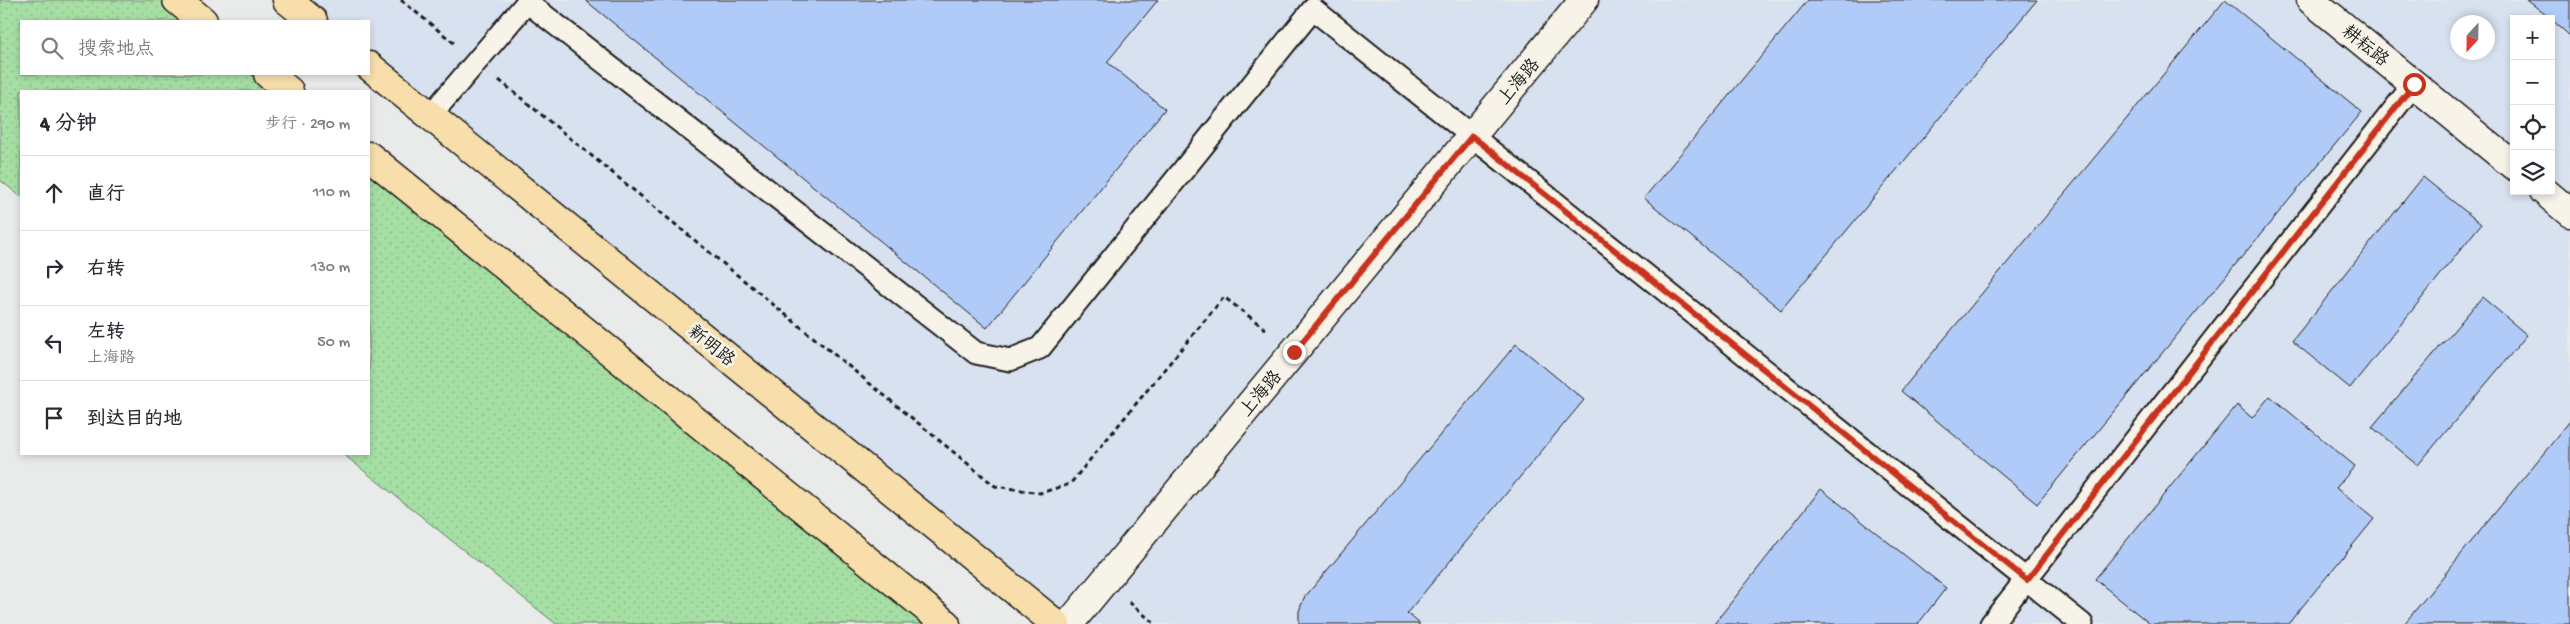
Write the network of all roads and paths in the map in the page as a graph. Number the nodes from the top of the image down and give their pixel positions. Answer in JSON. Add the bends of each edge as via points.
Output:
{"nodes":[{"id":1,"x":177,"y":0,"type":"edge"},
{"id":2,"x":287,"y":0,"type":"edge"},
{"id":3,"x":1584,"y":0,"type":"edge"},
{"id":4,"x":2311,"y":0,"type":"edge"},
{"id":5,"x":528,"y":1,"type":"edge"},
{"id":6,"x":1317,"y":4,"type":"edge"},
{"id":7,"x":202,"y":20,"type":"edge"},
{"id":8,"x":312,"y":20,"type":"edge"},
{"id":9,"x":370,"y":67,"type":"edge"},
{"id":10,"x":269,"y":75,"type":"edge"},
{"id":11,"x":2414,"y":84,"type":"junction"},
{"id":12,"x":288,"y":90,"type":"edge"},
{"id":13,"x":430,"y":116,"type":"junction"},
{"id":14,"x":1472,"y":136,"type":"junction"},
{"id":15,"x":370,"y":157,"type":"edge"},
{"id":16,"x":2510,"y":163,"type":"edge"},
{"id":17,"x":2549,"y":195,"type":"edge"},
{"id":18,"x":2570,"y":213,"type":"edge"},
{"id":19,"x":2027,"y":580,"type":"junction"},
{"id":20,"x":946,"y":624,"type":"edge"},
{"id":21,"x":1056,"y":624,"type":"edge"},
{"id":22,"x":1069,"y":624,"type":"edge"},
{"id":23,"x":1991,"y":624,"type":"edge"},
{"id":24,"x":2082,"y":624,"type":"edge"}],
"edges":[{"from":1,"to":7,"type":"main road"},
{"from":2,"to":8,"type":"main road"},
{"from":3,"to":14,"type":"street","name":"上海路"},
{"from":4,"to":11,"type":"street","name":"耕耘路"},
{"from":5,"to":6,"type":"lane","via":[[976,353],[1010,360],[1040,348]]},
{"from":5,"to":13,"type":"lane"},
{"from":6,"to":14,"type":"lane"},
{"from":9,"to":13,"type":"main road","name":"新明路"},
{"from":10,"to":12,"type":"main road"},
{"from":11,"to":16,"type":"street","name":"耕耘路"},
{"from":11,"to":19,"type":"lane"},
{"from":13,"to":21,"type":"main road","name":"新明路"},
{"from":14,"to":19,"type":"lane"},
{"from":14,"to":22,"type":"street","name":"上海路"},
{"from":15,"to":20,"type":"main road"},
{"from":17,"to":18,"type":"street"},
{"from":19,"to":23,"type":"lane"},
{"from":19,"to":24,"type":"lane"}]}
